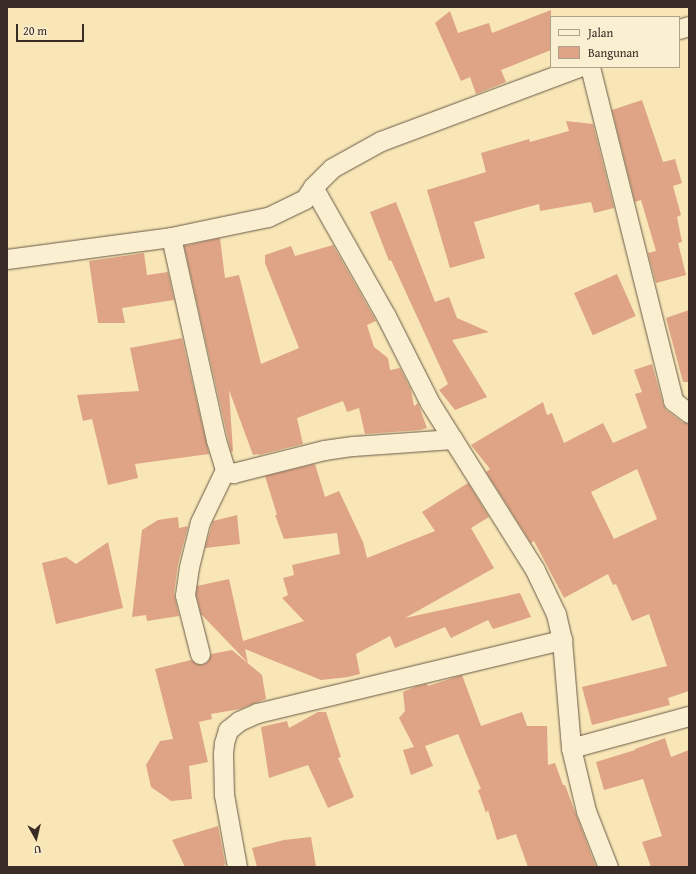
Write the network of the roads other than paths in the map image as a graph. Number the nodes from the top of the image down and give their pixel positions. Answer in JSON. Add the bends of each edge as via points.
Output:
{"nodes":[{"id":1,"x":576,"y":68,"type":"edge"},
{"id":2,"x":590,"y":68,"type":"edge"},
{"id":3,"x":313,"y":187,"type":"junction"},
{"id":4,"x":171,"y":237,"type":"junction"},
{"id":5,"x":7,"y":258,"type":"edge"},
{"id":6,"x":689,"y":413,"type":"edge"},
{"id":7,"x":453,"y":439,"type":"junction"},
{"id":8,"x":225,"y":470,"type":"junction"},
{"id":9,"x":562,"y":640,"type":"junction"},
{"id":10,"x":200,"y":654,"type":"dead end"},
{"id":11,"x":689,"y":716,"type":"edge"},
{"id":12,"x":572,"y":748,"type":"junction"},
{"id":13,"x":237,"y":867,"type":"edge"},
{"id":14,"x":608,"y":867,"type":"edge"}],
"edges":[{"from":1,"to":3,"type":"street","via":[[381,140],[332,168]]},
{"from":2,"to":6,"type":"street","via":[[673,400]]},
{"from":3,"to":4,"type":"street","via":[[305,199],[268,217]]},
{"from":3,"to":7,"type":"street","via":[[382,309],[430,403]]},
{"from":4,"to":5,"type":"street"},
{"from":4,"to":8,"type":"street"},
{"from":7,"to":8,"type":"street","via":[[353,446],[317,452],[233,473]]},
{"from":7,"to":9,"type":"street","via":[[535,570],[556,614]]},
{"from":8,"to":10,"type":"street","via":[[200,522],[188,567],[185,595]]},
{"from":9,"to":12,"type":"street"},
{"from":9,"to":13,"type":"street","via":[[257,713],[239,720],[228,730],[223,753],[224,795]]},
{"from":11,"to":12,"type":"street"},
{"from":12,"to":14,"type":"street","via":[[586,811]]}]}
